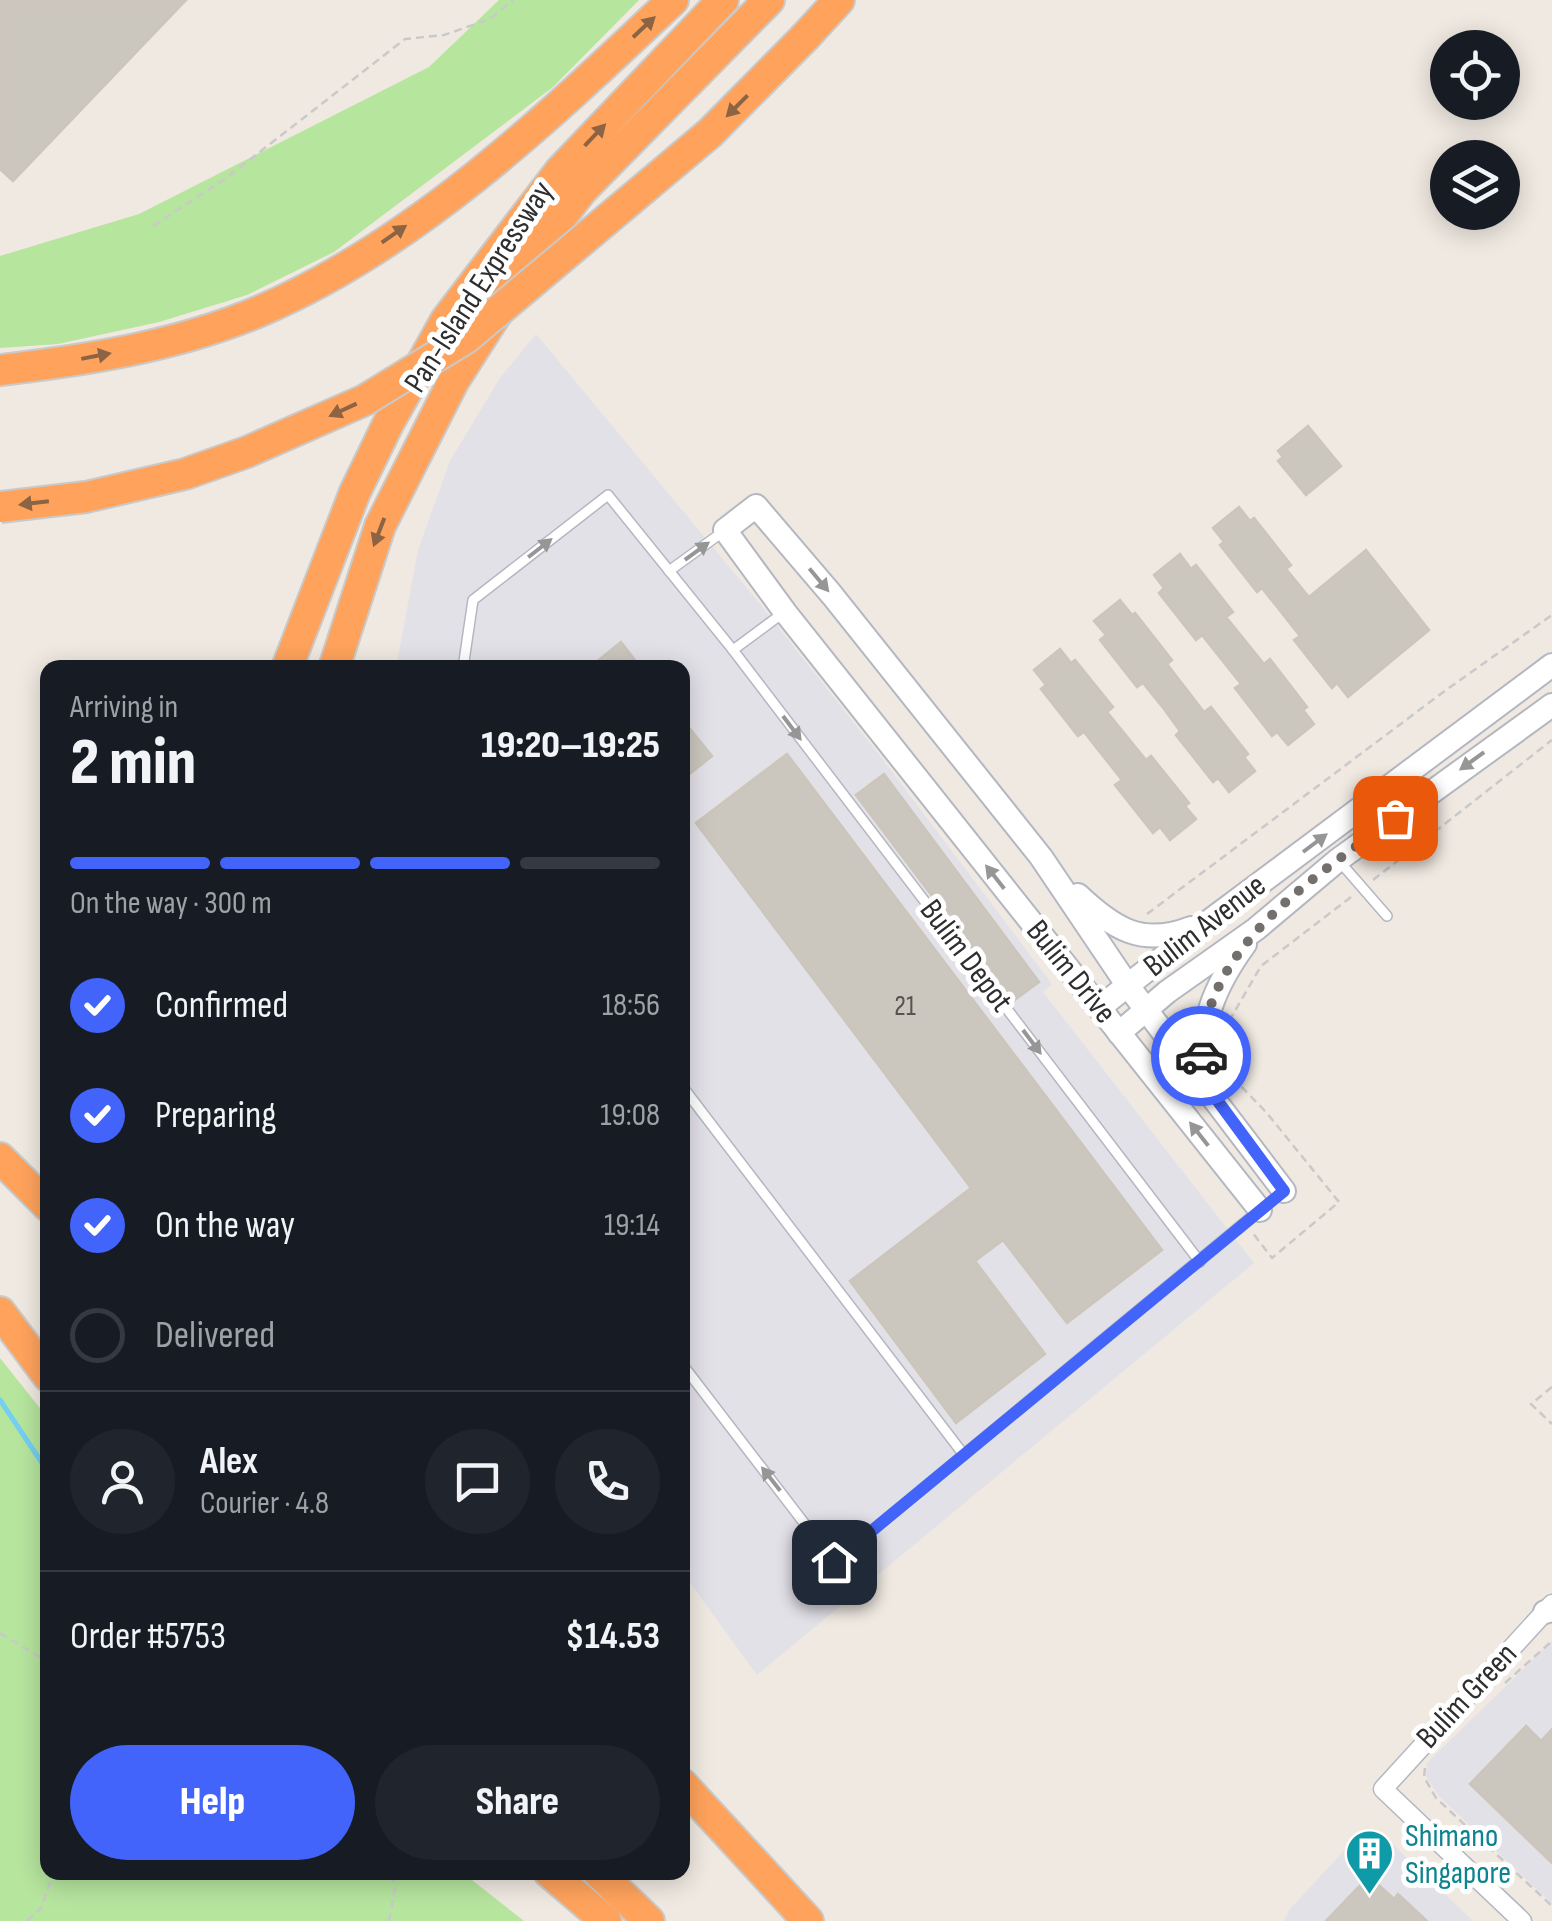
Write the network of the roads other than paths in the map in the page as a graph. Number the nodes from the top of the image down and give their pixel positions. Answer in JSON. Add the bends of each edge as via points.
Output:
{"nodes":[{"id":1,"x":672,"y":0,"type":"edge"},
{"id":2,"x":722,"y":0,"type":"edge"},
{"id":3,"x":769,"y":0,"type":"edge"},
{"id":4,"x":838,"y":0,"type":"edge"},
{"id":5,"x":0,"y":370,"type":"edge"},
{"id":6,"x":0,"y":507,"type":"edge"},
{"id":7,"x":725,"y":530,"type":"junction"},
{"id":8,"x":670,"y":571,"type":"junction"},
{"id":9,"x":785,"y":612,"type":"junction"},
{"id":10,"x":733,"y":650,"type":"junction"},
{"id":11,"x":290,"y":660,"type":"edge"},
{"id":12,"x":337,"y":660,"type":"edge"},
{"id":13,"x":464,"y":660,"type":"edge"},
{"id":14,"x":1552,"y":665,"type":"edge"},
{"id":15,"x":1552,"y":704,"type":"edge"},
{"id":16,"x":1041,"y":857,"type":"junction"},
{"id":17,"x":1338,"y":860,"type":"junction"},
{"id":18,"x":1387,"y":916,"type":"dead end"},
{"id":19,"x":1208,"y":922,"type":"junction"},
{"id":20,"x":1256,"y":930,"type":"junction"},
{"id":21,"x":1128,"y":986,"type":"junction"},
{"id":22,"x":1099,"y":1008,"type":"junction"},
{"id":23,"x":1146,"y":1010,"type":"junction"},
{"id":24,"x":1119,"y":1033,"type":"junction"},
{"id":25,"x":1200,"y":1077,"type":"junction"},
{"id":26,"x":690,"y":1096,"type":"edge"},
{"id":27,"x":0,"y":1158,"type":"edge"},
{"id":28,"x":1284,"y":1191,"type":"joint"},
{"id":29,"x":40,"y":1198,"type":"edge"},
{"id":30,"x":1253,"y":1216,"type":"junction"},
{"id":31,"x":1200,"y":1262,"type":"junction"},
{"id":32,"x":0,"y":1312,"type":"edge"},
{"id":33,"x":40,"y":1365,"type":"edge"},
{"id":34,"x":690,"y":1374,"type":"edge"},
{"id":35,"x":964,"y":1455,"type":"junction"},
{"id":36,"x":1550,"y":1608,"type":"edge"},
{"id":37,"x":690,"y":1793,"type":"edge"},
{"id":38,"x":690,"y":1814,"type":"edge"},
{"id":39,"x":558,"y":1880,"type":"edge"},
{"id":40,"x":606,"y":1880,"type":"edge"},
{"id":41,"x":802,"y":1915,"type":"edge"},
{"id":42,"x":606,"y":1921,"type":"edge"},
{"id":43,"x":649,"y":1921,"type":"edge"},
{"id":44,"x":1522,"y":1921,"type":"edge"}],
"edges":[{"from":5,"to":1,"type":"highway","one_way":true,"via":[[164,344],[258,312],[340,272],[452,194]]},
{"from":11,"to":2,"type":"highway","name":"Pan-Island Expressway","one_way":true,"via":[[356,492],[446,320],[560,171]]},
{"from":3,"to":12,"type":"highway","name":"Pan-Island Expressway","one_way":true,"via":[[582,190],[542,242],[453,382],[380,526]]},
{"from":4,"to":6,"type":"highway","one_way":true,"bridge":true,"via":[[710,133],[466,338],[365,400],[184,474],[86,497]]},
{"from":8,"to":7,"type":"lane","one_way":true},
{"from":7,"to":9,"type":"street","name":"Bulim Drive"},
{"from":7,"to":16,"type":"street","name":"Bulim Drive","one_way":true,"via":[[756,506]]},
{"from":8,"to":10,"type":"lane","name":"Bulim Depot"},
{"from":13,"to":8,"type":"lane","name":"Bulim Depot","one_way":true,"via":[[473,600],[608,495]]},
{"from":9,"to":10,"type":"lane"},
{"from":22,"to":9,"type":"street","name":"Bulim Drive","one_way":true},
{"from":10,"to":31,"type":"lane","name":"Bulim Depot","one_way":true},
{"from":19,"to":14,"type":"street","name":"Bulim Avenue","one_way":true},
{"from":15,"to":17,"type":"street","name":"Bulim Avenue","one_way":true},
{"from":16,"to":19,"type":"street","via":[[1108,924],[1152,938]]},
{"from":16,"to":21,"type":"street","name":"Bulim Drive"},
{"from":17,"to":18,"type":"lane"},
{"from":17,"to":20,"type":"street","name":"Bulim Avenue"},
{"from":19,"to":21,"type":"street","name":"Bulim Avenue"},
{"from":20,"to":23,"type":"street","name":"Bulim Avenue"},
{"from":20,"to":25,"type":"street","via":[[1224,972],[1208,1008]]},
{"from":21,"to":22,"type":"street","name":"Bulim Avenue"},
{"from":21,"to":23,"type":"street","name":"Bulim Drive"},
{"from":22,"to":24,"type":"street","name":"Bulim Drive"},
{"from":23,"to":24,"type":"street","name":"Bulim Avenue"},
{"from":23,"to":25,"type":"street","name":"Bulim Drive"},
{"from":30,"to":24,"type":"street","name":"Bulim Drive","one_way":true},
{"from":25,"to":28,"type":"street","name":"Bulim Drive"},
{"from":26,"to":35,"type":"lane"},
{"from":27,"to":29,"type":"highway"},
{"from":28,"to":30,"type":"street","name":"Bulim Drive"},
{"from":30,"to":31,"type":"lane"},
{"from":31,"to":35,"type":"lane"},
{"from":32,"to":33,"type":"highway"},
{"from":35,"to":34,"type":"lane","one_way":true,"via":[[834,1562]]},
{"from":36,"to":44,"type":"street","name":"Bulim Green","via":[[1382,1788]]},
{"from":37,"to":41,"type":"highway"},
{"from":38,"to":41,"type":"highway"},
{"from":39,"to":42,"type":"highway"},
{"from":40,"to":43,"type":"highway"}]}
